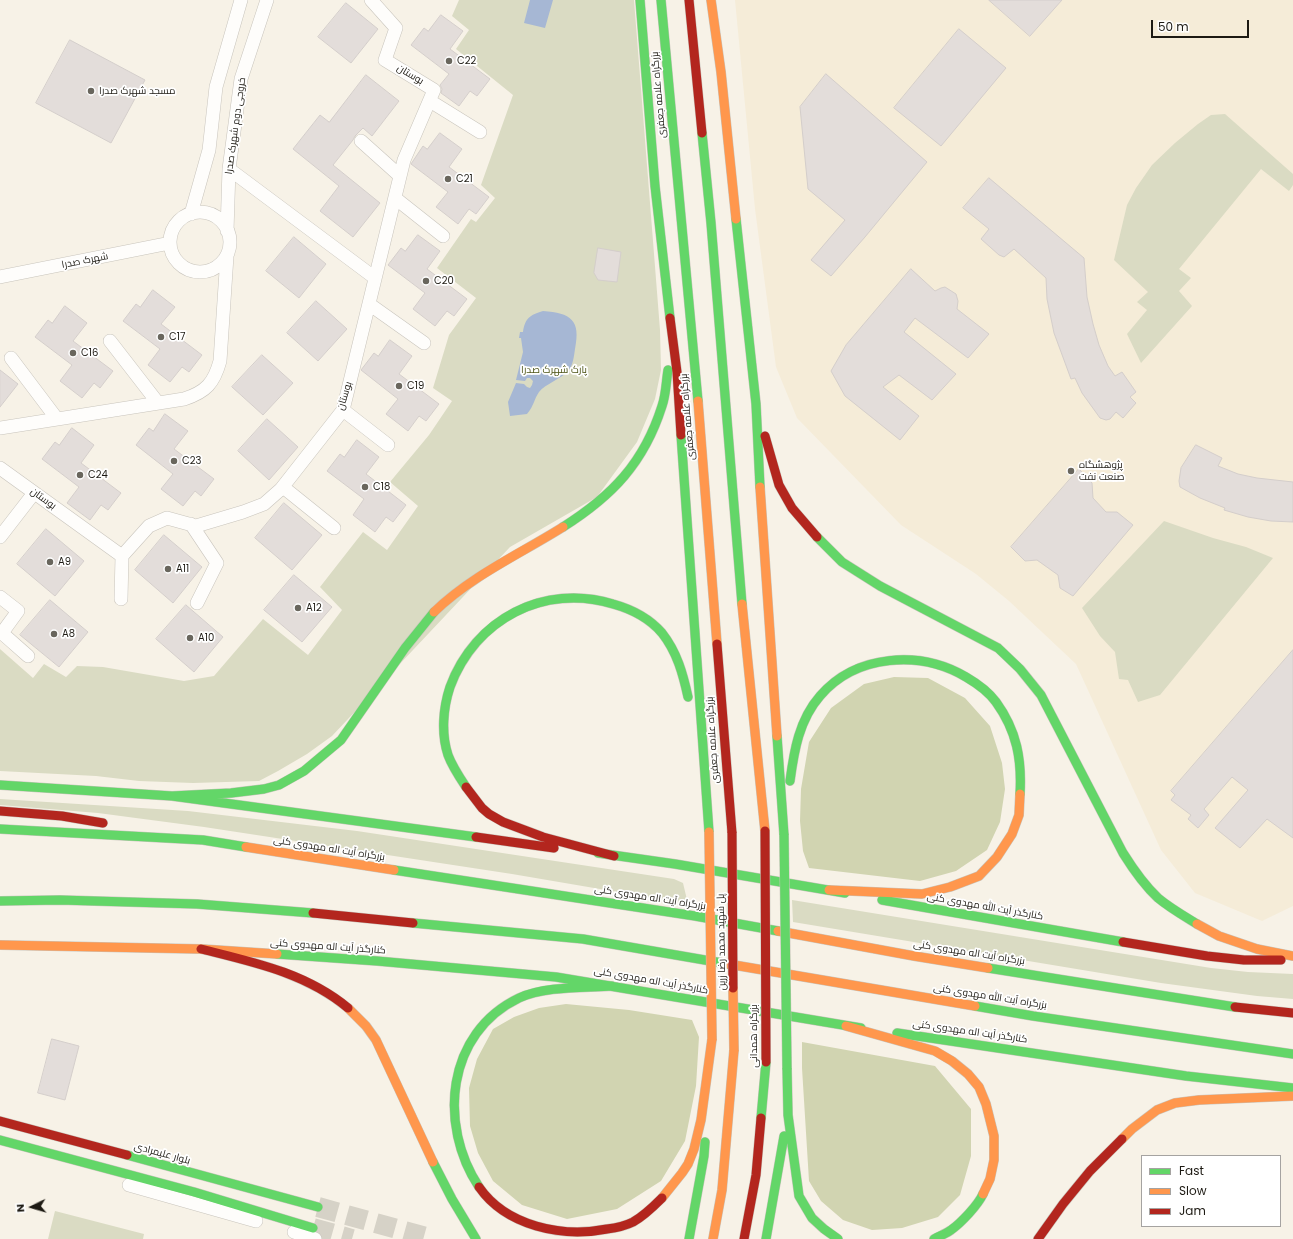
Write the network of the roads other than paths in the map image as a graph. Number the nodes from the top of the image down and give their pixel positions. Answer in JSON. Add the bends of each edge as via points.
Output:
{"nodes":[{"id":1,"x":241,"y":0,"type":"edge"},
{"id":2,"x":267,"y":0,"type":"edge"},
{"id":3,"x":371,"y":0,"type":"edge"},
{"id":4,"x":640,"y":0,"type":"edge"},
{"id":5,"x":661,"y":0,"type":"edge"},
{"id":6,"x":689,"y":0,"type":"edge"},
{"id":7,"x":711,"y":0,"type":"edge"},
{"id":8,"x":430,"y":101,"type":"junction"},
{"id":9,"x":480,"y":132,"type":"dead end"},
{"id":10,"x":362,"y":141,"type":"dead end"},
{"id":11,"x":229,"y":169,"type":"junction"},
{"id":12,"x":400,"y":176,"type":"junction"},
{"id":13,"x":395,"y":198,"type":"junction"},
{"id":14,"x":191,"y":214,"type":"junction"},
{"id":15,"x":227,"y":231,"type":"junction"},
{"id":16,"x":443,"y":236,"type":"dead end"},
{"id":17,"x":170,"y":243,"type":"junction"},
{"id":18,"x":227,"y":256,"type":"junction"},
{"id":19,"x":0,"y":277,"type":"edge"},
{"id":20,"x":375,"y":278,"type":"junction"},
{"id":21,"x":369,"y":304,"type":"junction"},
{"id":22,"x":670,"y":327,"type":"junction"},
{"id":23,"x":110,"y":341,"type":"dead end"},
{"id":24,"x":424,"y":343,"type":"dead end"},
{"id":25,"x":11,"y":358,"type":"dead end"},
{"id":26,"x":158,"y":403,"type":"junction"},
{"id":27,"x":756,"y":404,"type":"junction"},
{"id":28,"x":343,"y":410,"type":"junction"},
{"id":29,"x":57,"y":419,"type":"junction"},
{"id":30,"x":0,"y":428,"type":"edge"},
{"id":31,"x":388,"y":445,"type":"dead end"},
{"id":32,"x":0,"y":468,"type":"edge"},
{"id":33,"x":283,"y":487,"type":"junction"},
{"id":34,"x":34,"y":493,"type":"junction"},
{"id":35,"x":191,"y":524,"type":"junction"},
{"id":36,"x":334,"y":528,"type":"dead end"},
{"id":37,"x":0,"y":537,"type":"edge"},
{"id":38,"x":122,"y":556,"type":"junction"},
{"id":39,"x":0,"y":597,"type":"edge"},
{"id":40,"x":121,"y":599,"type":"dead end"},
{"id":41,"x":196,"y":603,"type":"dead end"},
{"id":42,"x":28,"y":656,"type":"dead end"},
{"id":43,"x":706,"y":782,"type":"junction"},
{"id":44,"x":0,"y":785,"type":"edge"},
{"id":45,"x":172,"y":796,"type":"junction"},
{"id":46,"x":0,"y":811,"type":"edge"},
{"id":47,"x":109,"y":824,"type":"dead end"},
{"id":48,"x":124,"y":826,"type":"dead end"},
{"id":49,"x":0,"y":829,"type":"edge"},
{"id":50,"x":732,"y":834,"type":"joint"},
{"id":51,"x":784,"y":835,"type":"junction"},
{"id":52,"x":203,"y":840,"type":"junction"},
{"id":53,"x":614,"y":856,"type":"junction"},
{"id":54,"x":829,"y":890,"type":"junction"},
{"id":55,"x":0,"y":901,"type":"edge"},
{"id":56,"x":0,"y":945,"type":"edge"},
{"id":57,"x":201,"y":949,"type":"junction"},
{"id":58,"x":1293,"y":956,"type":"edge"},
{"id":59,"x":1293,"y":960,"type":"edge"},
{"id":60,"x":612,"y":986,"type":"junction"},
{"id":61,"x":1293,"y":1013,"type":"edge"},
{"id":62,"x":846,"y":1026,"type":"junction"},
{"id":63,"x":712,"y":1039,"type":"junction"},
{"id":64,"x":734,"y":1050,"type":"joint"},
{"id":65,"x":1293,"y":1054,"type":"edge"},
{"id":66,"x":1293,"y":1088,"type":"edge"},
{"id":67,"x":1293,"y":1096,"type":"edge"},
{"id":68,"x":788,"y":1115,"type":"junction"},
{"id":69,"x":0,"y":1121,"type":"edge"},
{"id":70,"x":0,"y":1140,"type":"edge"},
{"id":71,"x":48,"y":1152,"type":"joint"},
{"id":72,"x":318,"y":1207,"type":"tunnel mouth"},
{"id":73,"x":314,"y":1234,"type":"tunnel mouth"},
{"id":74,"x":476,"y":1239,"type":"edge"},
{"id":75,"x":689,"y":1239,"type":"edge"},
{"id":76,"x":712,"y":1239,"type":"edge"},
{"id":77,"x":744,"y":1239,"type":"edge"},
{"id":78,"x":766,"y":1239,"type":"edge"},
{"id":79,"x":838,"y":1239,"type":"edge"},
{"id":80,"x":934,"y":1239,"type":"edge"},
{"id":81,"x":1038,"y":1239,"type":"edge"}],
"edges":[{"from":1,"to":14,"type":"street","via":[[216,87],[209,150]]},
{"from":2,"to":11,"type":"street","name":"خروجی دوم شهرک صدرا","via":[[241,79]]},
{"from":3,"to":8,"type":"street","name":"بوستان","via":[[396,28],[385,60],[434,90]]},
{"from":4,"to":22,"type":"main road","via":[[651,149]]},
{"from":5,"to":50,"type":"main road","name":"بزرگراه علامه جعفری","via":[[700,418]]},
{"from":6,"to":77,"type":"main road","name":"بزرگراه همدانی","bridge":true,"via":[[711,223],[738,575],[765,831],[766,1062],[756,1175]]},
{"from":7,"to":27,"type":"main road"},
{"from":8,"to":9,"type":"street"},
{"from":8,"to":12,"type":"street","name":"بوستان","via":[[404,160]]},
{"from":10,"to":12,"type":"street"},
{"from":11,"to":15,"type":"street","name":"خروجی دوم شهرک صدرا"},
{"from":11,"to":20,"type":"street"},
{"from":12,"to":13,"type":"street","name":"بوستان"},
{"from":13,"to":16,"type":"street"},
{"from":13,"to":20,"type":"street","name":"بوستان"},
{"from":14,"to":15,"type":"street","via":[[211,214],[220,220]]},
{"from":14,"to":17,"type":"street","via":[[175,226]]},
{"from":15,"to":18,"type":"street","via":[[230,248]]},
{"from":17,"to":18,"type":"street","via":[[176,260],[194,271],[206,272],[215,269]]},
{"from":17,"to":19,"type":"street","name":"شهرک صدرا"},
{"from":18,"to":26,"type":"street","via":[[220,361],[216,374],[209,386],[197,394]]},
{"from":20,"to":21,"type":"street","name":"بوستان"},
{"from":21,"to":24,"type":"street"},
{"from":21,"to":28,"type":"street","name":"بوستان"},
{"from":22,"to":43,"type":"main road","via":[[677,372]]},
{"from":22,"to":45,"type":"main road","via":[[669,369],[662,405],[643,450],[617,486],[572,523],[470,583],[444,603],[424,622],[340,740],[299,774],[278,785],[255,790]]},
{"from":23,"to":26,"type":"street"},
{"from":25,"to":29,"type":"street"},
{"from":26,"to":29,"type":"street"},
{"from":27,"to":51,"type":"main road"},
{"from":27,"to":58,"type":"main road","via":[[779,485],[792,508],[812,532],[842,562],[880,586],[998,648],[1020,669],[1041,695],[1123,853],[1157,898],[1219,936],[1257,949]]},
{"from":28,"to":31,"type":"street"},
{"from":28,"to":33,"type":"street","name":"بوستان"},
{"from":29,"to":30,"type":"street"},
{"from":32,"to":34,"type":"street","name":"بوستان"},
{"from":33,"to":35,"type":"street","name":"بوستان","via":[[264,504],[196,526]]},
{"from":33,"to":36,"type":"street"},
{"from":34,"to":37,"type":"street"},
{"from":34,"to":38,"type":"street","name":"بوستان"},
{"from":35,"to":38,"type":"street","name":"بوستان","via":[[167,518],[161,520],[150,526]]},
{"from":35,"to":41,"type":"street","via":[[217,563]]},
{"from":38,"to":40,"type":"street"},
{"from":39,"to":42,"type":"street","via":[[18,611],[2,633]]},
{"from":43,"to":53,"type":"main road","via":[[681,666],[665,637],[642,616],[619,604],[604,601],[555,599],[532,604],[514,612],[484,633],[460,663],[452,681],[444,716],[447,751],[468,793],[488,814],[514,827]]},
{"from":43,"to":63,"type":"main road","bridge":true},
{"from":44,"to":45,"type":"main road"},
{"from":45,"to":53,"type":"main road"},
{"from":46,"to":47,"type":"main road","via":[[62,816]]},
{"from":48,"to":52,"type":"main road"},
{"from":49,"to":52,"type":"main road","name":"بزرگراه آیت اله مهدوی کنی"},
{"from":50,"to":64,"type":"main road","name":"پل شهید محمد رضا زرین","bridge":true},
{"from":51,"to":54,"type":"main road","via":[[794,750],[806,718],[830,685],[846,674],[883,660],[913,659],[934,662],[979,684],[997,703],[1017,746],[1022,776],[1019,816],[1009,841],[997,858],[978,877],[921,894]]},
{"from":51,"to":68,"type":"main road","bridge":true},
{"from":52,"to":61,"type":"main road","name":"بزرگراه آیت اله مهدوی کنی","via":[[695,916],[914,956],[1228,1006]]},
{"from":53,"to":54,"type":"main road","name":"کنارگذر آیت الله مهدوی کنی"},
{"from":54,"to":59,"type":"main road","name":"کنارگذر آیت الله مهدوی کنی","via":[[1207,956],[1244,960]]},
{"from":55,"to":65,"type":"main road","name":"بزرگراه آیت الله مهدوی کنی","via":[[197,904],[583,939],[1033,1016]]},
{"from":56,"to":57,"type":"main road","name":"کنارگذر آیت اله مهدوی کنی"},
{"from":57,"to":60,"type":"main road","name":"کنارگذر آیت اله مهدوی کنی","via":[[556,976]]},
{"from":57,"to":74,"type":"main road","via":[[271,968],[312,984],[340,1001],[370,1030],[403,1095],[436,1170],[461,1218]]},
{"from":60,"to":62,"type":"main road","name":"کنارگذر آیت اله مهدوی کنی"},
{"from":60,"to":63,"type":"main road","via":[[555,990],[520,997],[489,1017],[474,1033],[462,1057],[455,1082],[454,1106],[456,1132],[462,1155],[482,1192],[518,1221],[564,1236],[589,1235],[634,1222],[661,1200],[692,1157],[698,1138]]},
{"from":62,"to":66,"type":"main road","name":"کنارگذر آیت اله مهدوی کنی","via":[[1186,1076]]},
{"from":62,"to":80,"type":"main road","via":[[935,1051],[968,1074],[979,1087],[994,1136],[994,1160],[990,1179],[981,1198],[966,1215],[951,1230]]},
{"from":63,"to":75,"type":"main road","via":[[704,1156]]},
{"from":64,"to":76,"type":"main road","name":"بزرگراه همدانی","via":[[722,1190]]},
{"from":67,"to":81,"type":"main road","via":[[1199,1100],[1175,1103],[1157,1110],[1127,1134],[1090,1171]]},
{"from":68,"to":78,"type":"main road"},
{"from":68,"to":79,"type":"main road","via":[[799,1196],[812,1218]]},
{"from":69,"to":72,"type":"main road","name":"بلوار علیمرادی"},
{"from":70,"to":71,"type":"main road"},
{"from":71,"to":73,"type":"street","via":[[98,1176],[279,1227]]}]}
